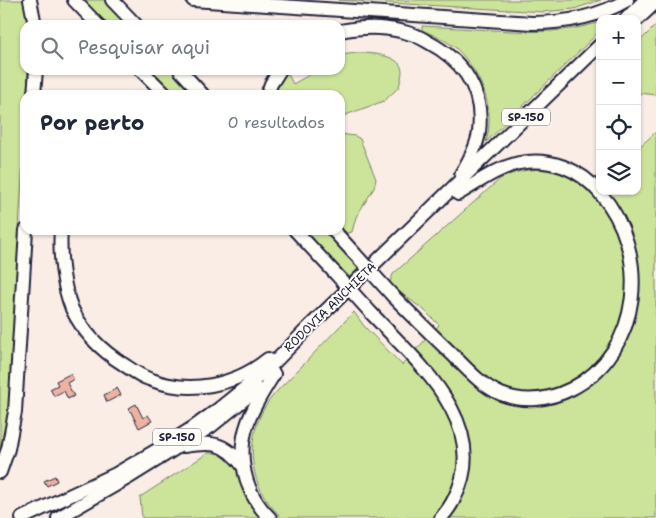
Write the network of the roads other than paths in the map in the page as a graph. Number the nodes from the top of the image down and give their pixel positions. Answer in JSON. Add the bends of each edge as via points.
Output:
{"nodes":[{"id":1,"x":30,"y":0,"type":"edge"},
{"id":2,"x":74,"y":0,"type":"edge"},
{"id":3,"x":112,"y":0,"type":"edge"},
{"id":4,"x":193,"y":0,"type":"edge"},
{"id":5,"x":627,"y":0,"type":"edge"},
{"id":6,"x":645,"y":0,"type":"edge"},
{"id":7,"x":656,"y":2,"type":"edge"},
{"id":8,"x":630,"y":15,"type":"edge"},
{"id":9,"x":641,"y":16,"type":"edge"},
{"id":10,"x":34,"y":20,"type":"edge"},
{"id":11,"x":93,"y":20,"type":"edge"},
{"id":12,"x":131,"y":20,"type":"edge"},
{"id":13,"x":345,"y":30,"type":"edge"},
{"id":14,"x":596,"y":49,"type":"edge"},
{"id":15,"x":597,"y":60,"type":"edge"},
{"id":16,"x":36,"y":75,"type":"edge"},
{"id":17,"x":146,"y":75,"type":"edge"},
{"id":18,"x":185,"y":75,"type":"edge"},
{"id":19,"x":277,"y":75,"type":"edge"},
{"id":20,"x":34,"y":90,"type":"edge"},
{"id":21,"x":161,"y":90,"type":"edge"},
{"id":22,"x":198,"y":90,"type":"edge"},
{"id":23,"x":269,"y":90,"type":"edge"},
{"id":24,"x":455,"y":192,"type":"junction"},
{"id":25,"x":26,"y":235,"type":"edge"},
{"id":26,"x":61,"y":235,"type":"edge"},
{"id":27,"x":300,"y":235,"type":"edge"},
{"id":28,"x":338,"y":235,"type":"edge"},
{"id":29,"x":311,"y":325,"type":"junction"},
{"id":30,"x":274,"y":374,"type":"junction"},
{"id":31,"x":180,"y":446,"type":"junction"},
{"id":32,"x":243,"y":466,"type":"junction"},
{"id":33,"x":0,"y":472,"type":"edge"},
{"id":34,"x":22,"y":518,"type":"edge"},
{"id":35,"x":58,"y":518,"type":"edge"},
{"id":36,"x":270,"y":518,"type":"edge"},
{"id":37,"x":441,"y":518,"type":"edge"}],
"edges":[{"from":1,"to":10,"type":"highway"},
{"from":2,"to":11,"type":"highway"},
{"from":3,"to":12,"type":"highway"},
{"from":4,"to":5,"type":"highway","via":[[541,23],[586,17]]},
{"from":6,"to":8,"type":"highway"},
{"from":7,"to":9,"type":"highway"},
{"from":13,"to":24,"type":"highway","via":[[363,27],[402,31],[449,55],[466,75],[478,103],[479,134]]},
{"from":14,"to":24,"type":"highway","name":"RODOVIA ANCHIETA","number":"SP-150"},
{"from":15,"to":24,"type":"highway","name":"RODOVIA ANCHIETA","number":"SP-150"},
{"from":16,"to":20,"type":"highway"},
{"from":17,"to":21,"type":"highway"},
{"from":18,"to":22,"type":"highway"},
{"from":19,"to":23,"type":"highway"},
{"from":24,"to":28,"type":"highway","bridge":true,"via":[[519,163],[550,163],[578,173],[594,186],[617,216],[631,257],[632,302],[613,350],[580,384],[560,395],[527,400],[492,389],[475,377],[392,295]]},
{"from":24,"to":29,"type":"highway","name":"RODOVIA ANCHIETA","number":"SP-150"},
{"from":24,"to":30,"type":"highway","name":"RODOVIA ANCHIETA","number":"SP-150"},
{"from":25,"to":33,"type":"highway","via":[[15,412]]},
{"from":26,"to":29,"type":"highway","via":[[67,294],[78,319],[101,348],[150,380],[187,387],[226,382],[264,363]]},
{"from":27,"to":37,"type":"highway","bridge":true,"via":[[428,374],[450,404],[460,428],[465,459],[454,499]]},
{"from":29,"to":34,"type":"highway","name":"RODOVIA ANCHIETA","number":"SP-150","via":[[268,369],[194,426],[116,474]]},
{"from":30,"to":31,"type":"highway","name":"RODOVIA ANCHIETA","number":"SP-150","via":[[210,427]]},
{"from":30,"to":32,"type":"highway","via":[[247,422]]},
{"from":31,"to":32,"type":"highway","via":[[214,444],[232,454]]},
{"from":31,"to":35,"type":"highway","name":"RODOVIA ANCHIETA","number":"SP-150"},
{"from":32,"to":36,"type":"highway","via":[[255,499]]}]}
